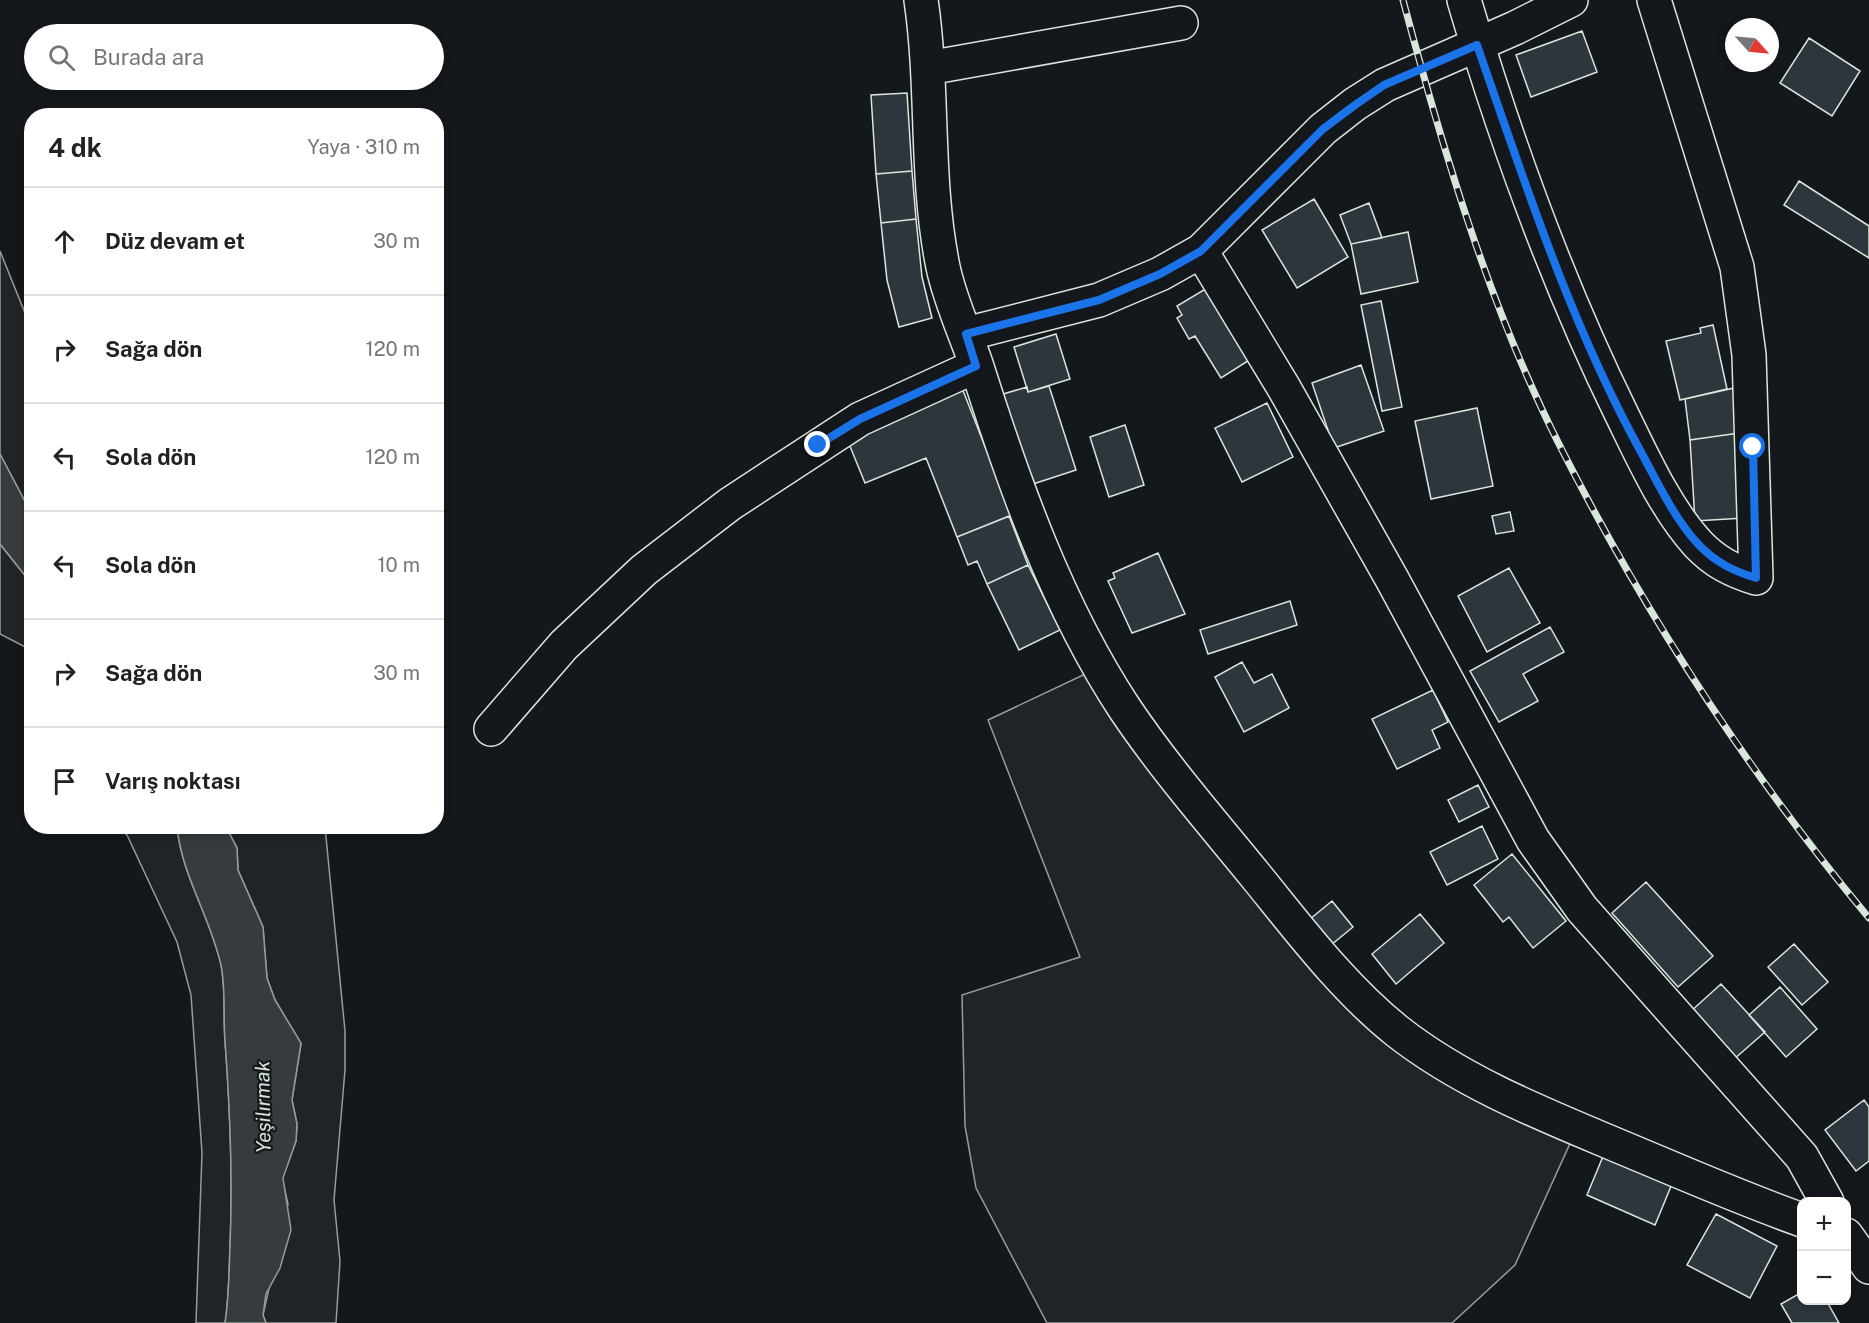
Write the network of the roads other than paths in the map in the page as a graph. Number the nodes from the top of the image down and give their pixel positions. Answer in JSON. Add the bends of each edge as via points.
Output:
{"nodes":[{"id":1,"x":921,"y":0,"type":"edge"},
{"id":2,"x":1464,"y":0,"type":"edge"},
{"id":3,"x":1571,"y":0,"type":"edge"},
{"id":4,"x":1654,"y":0,"type":"edge"},
{"id":5,"x":1181,"y":23,"type":"dead end"},
{"id":6,"x":1477,"y":45,"type":"junction"},
{"id":7,"x":928,"y":68,"type":"junction"},
{"id":8,"x":1201,"y":251,"type":"junction"},
{"id":9,"x":966,"y":334,"type":"junction"},
{"id":10,"x":976,"y":366,"type":"junction"},
{"id":11,"x":491,"y":729,"type":"dead end"},
{"id":12,"x":1824,"y":1197,"type":"edge"},
{"id":13,"x":1797,"y":1218,"type":"edge"},
{"id":14,"x":1851,"y":1241,"type":"edge"},
{"id":15,"x":1869,"y":1267,"type":"edge"}],
"edges":[{"from":1,"to":7,"type":"street"},
{"from":2,"to":6,"type":"street"},
{"from":3,"to":6,"type":"street"},
{"from":4,"to":6,"type":"street","via":[[1737,267],[1749,355],[1756,578],[1724,566],[1697,543],[1633,437],[1582,334],[1534,211]]},
{"from":5,"to":7,"type":"street"},
{"from":6,"to":8,"type":"street","via":[[1384,85],[1355,105],[1315,137]]},
{"from":7,"to":9,"type":"street","via":[[934,219],[944,272]]},
{"from":8,"to":9,"type":"street","via":[[1099,300]]},
{"from":8,"to":12,"type":"street","via":[[1284,388],[1533,840],[1582,909],[1802,1157]]},
{"from":9,"to":10,"type":"street"},
{"from":10,"to":11,"type":"street","via":[[860,419],[730,504],[644,570],[572,637]]},
{"from":10,"to":13,"type":"street","via":[[1033,524],[1076,624],[1100,667],[1175,777],[1334,970],[1397,1030],[1484,1085],[1551,1117]]},
{"from":14,"to":15,"type":"street"}]}
